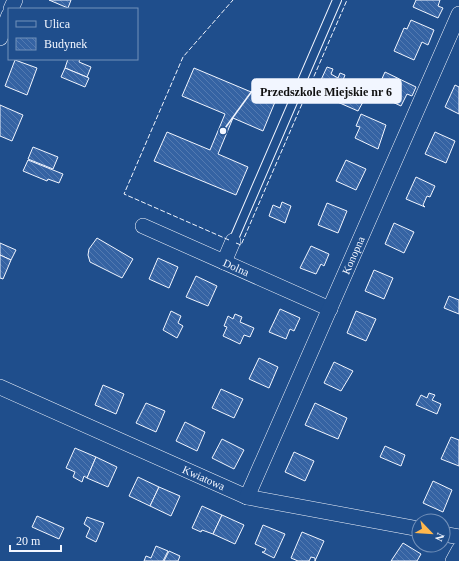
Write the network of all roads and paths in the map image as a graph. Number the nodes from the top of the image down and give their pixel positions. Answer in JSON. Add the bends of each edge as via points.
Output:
{"nodes":[{"id":1,"x":337,"y":0,"type":"edge"},
{"id":2,"x":459,"y":14,"type":"edge"},
{"id":3,"x":8,"y":18,"type":"edge"},
{"id":4,"x":0,"y":38,"type":"edge"},
{"id":5,"x":143,"y":226,"type":"dead end"},
{"id":6,"x":233,"y":241,"type":"joint"},
{"id":7,"x":224,"y":262,"type":"junction"},
{"id":8,"x":330,"y":309,"type":"junction"},
{"id":9,"x":0,"y":387,"type":"edge"},
{"id":10,"x":247,"y":497,"type":"junction"},
{"id":11,"x":411,"y":528,"type":"edge"},
{"id":12,"x":459,"y":550,"type":"edge"},
{"id":13,"x":453,"y":561,"type":"edge"}],
"edges":[{"from":1,"to":6,"type":"lane"},
{"from":2,"to":8,"type":"street","name":"Konopna"},
{"from":3,"to":4,"type":"street"},
{"from":5,"to":7,"type":"street","name":"Dolna"},
{"from":6,"to":7,"type":"street"},
{"from":7,"to":8,"type":"street","name":"Dolna"},
{"from":8,"to":10,"type":"street","name":"Konopna"},
{"from":9,"to":10,"type":"street","name":"Kwiatowa"},
{"from":10,"to":11,"type":"street","name":"Kwiatowa"},
{"from":12,"to":13,"type":"street"}]}
